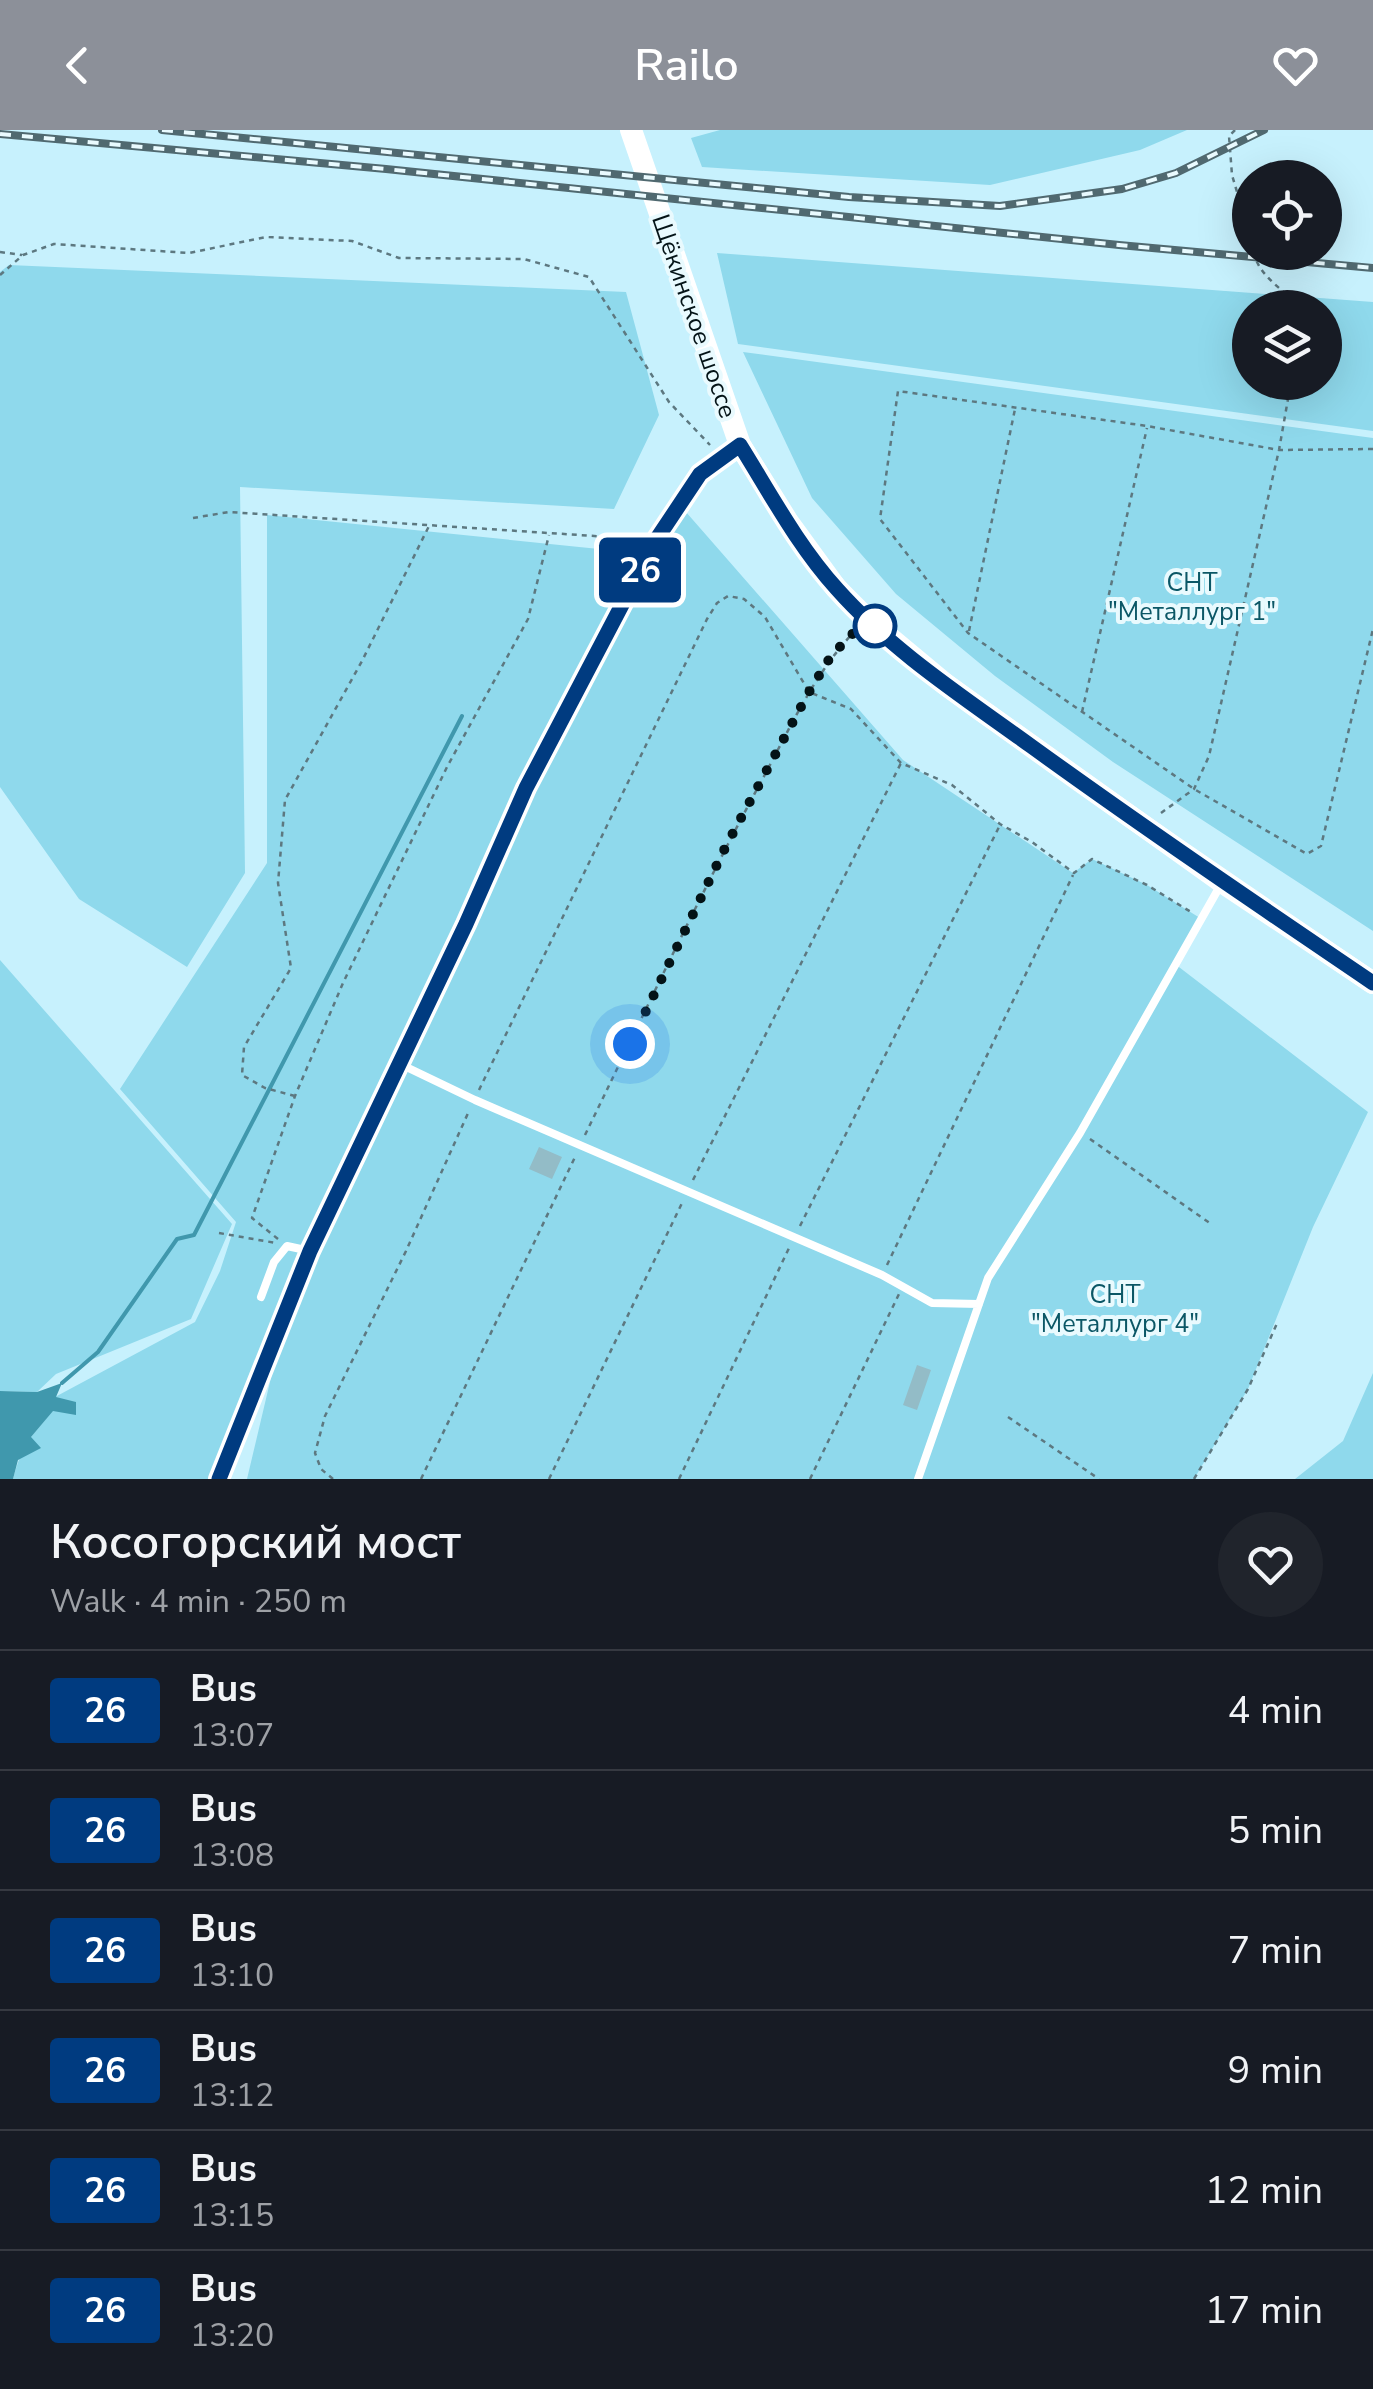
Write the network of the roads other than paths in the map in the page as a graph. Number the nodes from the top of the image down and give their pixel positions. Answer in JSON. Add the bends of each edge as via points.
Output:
{"nodes":[{"id":1,"x":633,"y":135,"type":"edge"},
{"id":2,"x":730,"y":451,"type":"junction"},
{"id":3,"x":1222,"y":882,"type":"junction"},
{"id":4,"x":1373,"y":983,"type":"edge"},
{"id":5,"x":400,"y":1064,"type":"junction"},
{"id":6,"x":310,"y":1251,"type":"junction"},
{"id":7,"x":261,"y":1297,"type":"dead end"},
{"id":8,"x":979,"y":1304,"type":"junction"},
{"id":9,"x":219,"y":1479,"type":"edge"},
{"id":10,"x":918,"y":1479,"type":"edge"}],
"edges":[{"from":1,"to":2,"type":"main road","name":"Щёкинское шоссе"},
{"from":2,"to":3,"type":"main road","name":"Щёкинское шоссе","via":[[867,619],[946,684]]},
{"from":2,"to":5,"type":"street","via":[[690,487],[656,540],[526,788]]},
{"from":3,"to":4,"type":"main road","name":"Щёкинское шоссе"},
{"from":3,"to":8,"type":"lane","via":[[988,1278]]},
{"from":5,"to":6,"type":"street"},
{"from":5,"to":8,"type":"lane","via":[[882,1275],[932,1304]]},
{"from":6,"to":7,"type":"lane","via":[[287,1246]]},
{"from":6,"to":9,"type":"street"},
{"from":8,"to":10,"type":"lane"}]}
